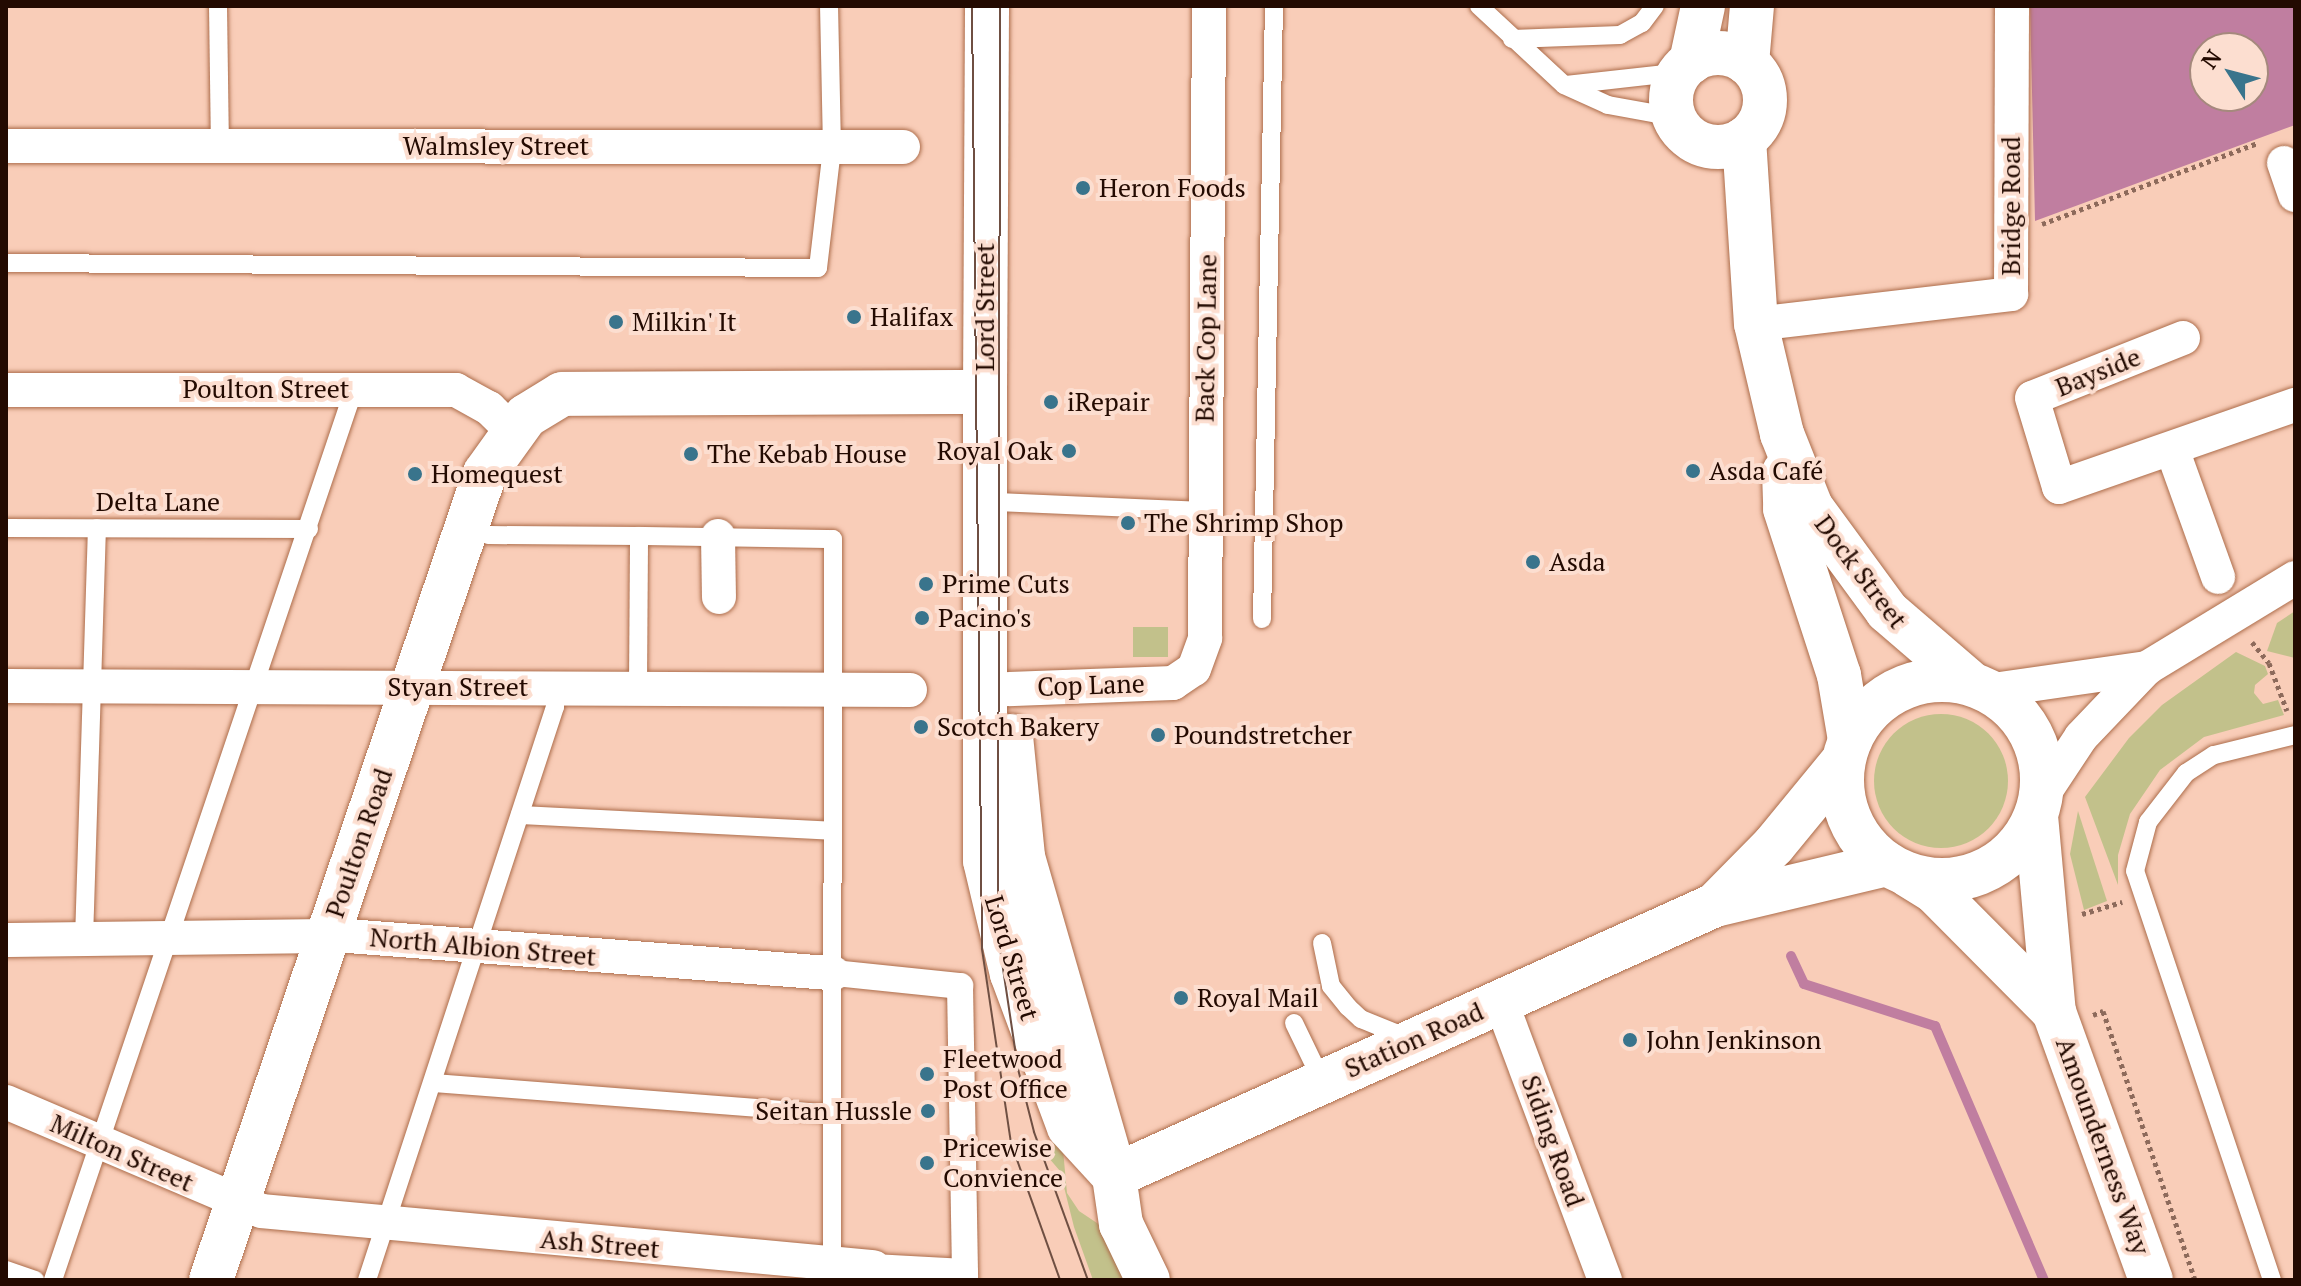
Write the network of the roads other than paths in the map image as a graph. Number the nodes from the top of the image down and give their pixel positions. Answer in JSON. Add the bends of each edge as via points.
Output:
{"nodes":[{"id":1,"x":218,"y":6,"type":"edge"},
{"id":2,"x":829,"y":6,"type":"edge"},
{"id":3,"x":987,"y":6,"type":"edge"},
{"id":4,"x":1209,"y":6,"type":"edge"},
{"id":5,"x":1274,"y":6,"type":"edge"},
{"id":6,"x":1479,"y":6,"type":"edge"},
{"id":7,"x":1655,"y":6,"type":"edge"},
{"id":8,"x":1703,"y":6,"type":"edge"},
{"id":9,"x":1752,"y":6,"type":"edge"},
{"id":10,"x":2012,"y":6,"type":"edge"},
{"id":11,"x":1512,"y":39,"type":"junction"},
{"id":12,"x":1747,"y":63,"type":"junction"},
{"id":13,"x":1686,"y":67,"type":"junction"},
{"id":14,"x":1564,"y":85,"type":"junction"},
{"id":15,"x":1686,"y":130,"type":"junction"},
{"id":16,"x":1744,"y":139,"type":"junction"},
{"id":17,"x":220,"y":144,"type":"junction"},
{"id":18,"x":6,"y":146,"type":"edge"},
{"id":19,"x":903,"y":147,"type":"dead end"},
{"id":20,"x":832,"y":148,"type":"junction"},
{"id":21,"x":6,"y":263,"type":"edge"},
{"id":22,"x":1754,"y":276,"type":"junction"},
{"id":23,"x":1756,"y":324,"type":"junction"},
{"id":24,"x":2183,"y":338,"type":"dead end"},
{"id":25,"x":354,"y":389,"type":"junction"},
{"id":26,"x":6,"y":390,"type":"edge"},
{"id":27,"x":985,"y":392,"type":"junction"},
{"id":28,"x":2295,"y":405,"type":"edge"},
{"id":29,"x":519,"y":424,"type":"junction"},
{"id":30,"x":1782,"y":434,"type":"junction"},
{"id":31,"x":2172,"y":449,"type":"junction"},
{"id":32,"x":985,"y":506,"type":"junction"},
{"id":33,"x":1204,"y":511,"type":"junction"},
{"id":34,"x":6,"y":528,"type":"edge"},
{"id":35,"x":97,"y":528,"type":"junction"},
{"id":36,"x":309,"y":529,"type":"junction"},
{"id":37,"x":465,"y":529,"type":"junction"},
{"id":38,"x":639,"y":536,"type":"junction"},
{"id":39,"x":718,"y":536,"type":"junction"},
{"id":40,"x":2218,"y":577,"type":"dead end"},
{"id":41,"x":2295,"y":578,"type":"edge"},
{"id":42,"x":719,"y":597,"type":"dead end"},
{"id":43,"x":1262,"y":619,"type":"dead end"},
{"id":44,"x":2147,"y":668,"type":"junction"},
{"id":45,"x":1194,"y":669,"type":"joint"},
{"id":46,"x":993,"y":678,"type":"junction"},
{"id":47,"x":6,"y":686,"type":"edge"},
{"id":48,"x":638,"y":686,"type":"junction"},
{"id":49,"x":92,"y":687,"type":"junction"},
{"id":50,"x":412,"y":687,"type":"junction"},
{"id":51,"x":833,"y":687,"type":"junction"},
{"id":52,"x":256,"y":688,"type":"junction"},
{"id":53,"x":555,"y":688,"type":"junction"},
{"id":54,"x":1980,"y":688,"type":"junction"},
{"id":55,"x":910,"y":690,"type":"dead end"},
{"id":56,"x":2292,"y":726,"type":"edge"},
{"id":57,"x":1846,"y":751,"type":"junction"},
{"id":58,"x":2038,"y":807,"type":"junction"},
{"id":59,"x":520,"y":815,"type":"junction"},
{"id":60,"x":833,"y":831,"type":"junction"},
{"id":61,"x":1896,"y":869,"type":"junction"},
{"id":62,"x":1715,"y":905,"type":"junction"},
{"id":63,"x":172,"y":939,"type":"junction"},
{"id":64,"x":327,"y":939,"type":"junction"},
{"id":65,"x":6,"y":940,"type":"edge"},
{"id":66,"x":84,"y":940,"type":"junction"},
{"id":67,"x":1322,"y":943,"type":"dead end"},
{"id":68,"x":476,"y":947,"type":"junction"},
{"id":69,"x":834,"y":973,"type":"junction"},
{"id":70,"x":1501,"y":1002,"type":"junction"},
{"id":71,"x":2054,"y":1012,"type":"junction"},
{"id":72,"x":1294,"y":1023,"type":"dead end"},
{"id":73,"x":1415,"y":1040,"type":"junction"},
{"id":74,"x":1322,"y":1081,"type":"junction"},
{"id":75,"x":433,"y":1083,"type":"junction"},
{"id":76,"x":6,"y":1102,"type":"edge"},
{"id":77,"x":835,"y":1114,"type":"junction"},
{"id":78,"x":99,"y":1143,"type":"junction"},
{"id":79,"x":1114,"y":1176,"type":"junction"},
{"id":80,"x":237,"y":1203,"type":"junction"},
{"id":81,"x":384,"y":1225,"type":"junction"},
{"id":82,"x":873,"y":1267,"type":"joint"},
{"id":83,"x":811,"y":1269,"type":"edge"},
{"id":84,"x":6,"y":1270,"type":"edge"},
{"id":85,"x":965,"y":1276,"type":"edge"},
{"id":86,"x":35,"y":1280,"type":"edge"},
{"id":87,"x":53,"y":1280,"type":"edge"},
{"id":88,"x":211,"y":1280,"type":"edge"},
{"id":89,"x":367,"y":1280,"type":"edge"},
{"id":90,"x":1148,"y":1280,"type":"edge"},
{"id":91,"x":1605,"y":1280,"type":"edge"},
{"id":92,"x":2151,"y":1280,"type":"edge"},
{"id":93,"x":2272,"y":1280,"type":"edge"}],
"edges":[{"from":1,"to":17,"type":"lane"},
{"from":2,"to":20,"type":"lane"},
{"from":3,"to":27,"type":"main road","name":"Lord Street"},
{"from":4,"to":33,"type":"street","name":"Back Cop Lane"},
{"from":5,"to":43,"type":"lane"},
{"from":6,"to":11,"type":"lane"},
{"from":7,"to":11,"type":"lane","via":[[1642,23],[1620,35]]},
{"from":8,"to":13,"type":"main road"},
{"from":9,"to":12,"type":"main road"},
{"from":10,"to":23,"type":"street","name":"Bridge Road","via":[[2011,294]]},
{"from":11,"to":14,"type":"lane"},
{"from":12,"to":13,"type":"main road","via":[[1718,53]]},
{"from":12,"to":16,"type":"main road","via":[[1765,101],[1759,123]]},
{"from":13,"to":14,"type":"lane"},
{"from":13,"to":15,"type":"main road","via":[[1672,94]]},
{"from":14,"to":15,"type":"lane"},
{"from":15,"to":16,"type":"main road","via":[[1726,146]]},
{"from":15,"to":22,"type":"main road","name":"Dock Street"},
{"from":16,"to":22,"type":"main road","name":"Dock Street"},
{"from":17,"to":18,"type":"street","name":"Walmsley Street"},
{"from":17,"to":20,"type":"street","name":"Walmsley Street"},
{"from":19,"to":20,"type":"street","name":"Walmsley Street"},
{"from":20,"to":21,"type":"lane","via":[[818,268]]},
{"from":22,"to":23,"type":"main road","name":"Dock Street"},
{"from":23,"to":30,"type":"main road","name":"Dock Street"},
{"from":24,"to":31,"type":"street","name":"Bayside","via":[[2032,398],[2059,487]]},
{"from":25,"to":26,"type":"street","name":"Poulton Street"},
{"from":25,"to":29,"type":"street","name":"Poulton Street","via":[[456,390]]},
{"from":25,"to":36,"type":"lane"},
{"from":27,"to":29,"type":"main road","via":[[594,390],[562,394]]},
{"from":27,"to":32,"type":"main road","name":"Lord Street"},
{"from":28,"to":31,"type":"street","name":"Bayside"},
{"from":29,"to":37,"type":"main road","name":"Poulton Road","via":[[485,473]]},
{"from":30,"to":54,"type":"main road","name":"Dock Street","via":[[1811,507],[1887,611]]},
{"from":30,"to":57,"type":"main road","name":"Dock Street","via":[[1785,509],[1839,675]]},
{"from":31,"to":40,"type":"street"},
{"from":32,"to":33,"type":"lane","via":[[997,502]]},
{"from":32,"to":46,"type":"main road","name":"Lord Street"},
{"from":33,"to":45,"type":"street","name":"Back Cop Lane","via":[[1205,638]]},
{"from":34,"to":35,"type":"lane","name":"Delta Lane"},
{"from":35,"to":36,"type":"lane","name":"Delta Lane"},
{"from":35,"to":49,"type":"lane"},
{"from":36,"to":52,"type":"lane"},
{"from":37,"to":38,"type":"lane","via":[[489,535]]},
{"from":37,"to":50,"type":"main road","name":"Poulton Road"},
{"from":38,"to":39,"type":"lane"},
{"from":38,"to":48,"type":"lane"},
{"from":39,"to":42,"type":"street"},
{"from":39,"to":51,"type":"lane","via":[[833,539]]},
{"from":41,"to":44,"type":"street"},
{"from":44,"to":54,"type":"street"},
{"from":44,"to":58,"type":"street","via":[[2081,737]]},
{"from":45,"to":46,"type":"street","name":"Cop Lane","via":[[1173,683]]},
{"from":46,"to":79,"type":"main road","name":"Lord Street","via":[[985,861],[1002,939],[1069,1127]]},
{"from":47,"to":49,"type":"street","name":"Styan Street"},
{"from":48,"to":51,"type":"street","name":"Styan Street"},
{"from":48,"to":53,"type":"street","name":"Styan Street"},
{"from":49,"to":52,"type":"street","name":"Styan Street"},
{"from":49,"to":66,"type":"lane"},
{"from":50,"to":52,"type":"street","name":"Styan Street"},
{"from":50,"to":53,"type":"street","name":"Styan Street"},
{"from":50,"to":64,"type":"main road","name":"Poulton Road"},
{"from":51,"to":55,"type":"street","name":"Styan Street"},
{"from":51,"to":60,"type":"lane"},
{"from":52,"to":63,"type":"lane"},
{"from":53,"to":59,"type":"lane","via":[[555,707]]},
{"from":54,"to":57,"type":"main road","via":[[1936,680],[1909,685],[1881,700]]},
{"from":54,"to":58,"type":"main road","via":[[2027,727],[2038,754]]},
{"from":56,"to":93,"type":"lane","via":[[2214,755],[2175,785],[2148,822],[2135,871],[2139,897]]},
{"from":57,"to":61,"type":"main road","via":[[1841,790],[1848,817],[1863,843]]},
{"from":57,"to":62,"type":"main road","name":"Station Road","via":[[1804,812]]},
{"from":58,"to":61,"type":"main road","via":[[2019,845],[1994,866],[1946,880]]},
{"from":58,"to":71,"type":"main road","name":"Amounderness Way"},
{"from":59,"to":60,"type":"lane"},
{"from":59,"to":68,"type":"lane"},
{"from":60,"to":69,"type":"lane"},
{"from":61,"to":62,"type":"main road","name":"Station Road"},
{"from":61,"to":71,"type":"main road","name":"Amounderness Way","via":[[1935,892]]},
{"from":62,"to":70,"type":"main road","name":"Station Road"},
{"from":63,"to":64,"type":"street","name":"North Albion Street"},
{"from":63,"to":66,"type":"street","name":"North Albion Street"},
{"from":63,"to":78,"type":"lane"},
{"from":64,"to":68,"type":"street","name":"North Albion Street","via":[[348,936]]},
{"from":64,"to":80,"type":"main road","name":"Poulton Road"},
{"from":65,"to":66,"type":"street","name":"North Albion Street"},
{"from":67,"to":73,"type":"lane","via":[[1331,986],[1348,1007],[1390,1034]]},
{"from":68,"to":69,"type":"street","name":"North Albion Street"},
{"from":68,"to":75,"type":"lane"},
{"from":69,"to":77,"type":"lane"},
{"from":69,"to":85,"type":"street","name":"North Albion Street","via":[[960,986]]},
{"from":70,"to":73,"type":"main road","name":"Station Road"},
{"from":70,"to":91,"type":"street","name":"Siding Road"},
{"from":71,"to":92,"type":"main road","name":"Amounderness Way"},
{"from":72,"to":74,"type":"lane"},
{"from":73,"to":74,"type":"main road","name":"Station Road"},
{"from":74,"to":79,"type":"main road","name":"Station Road"},
{"from":75,"to":77,"type":"lane"},
{"from":75,"to":81,"type":"lane"},
{"from":76,"to":78,"type":"street","name":"Milton Street"},
{"from":77,"to":83,"type":"lane"},
{"from":78,"to":80,"type":"street","name":"Milton Street"},
{"from":78,"to":87,"type":"lane"},
{"from":79,"to":90,"type":"main road","via":[[1121,1224]]},
{"from":80,"to":81,"type":"street","name":"Ash Street","via":[[276,1213]]},
{"from":80,"to":88,"type":"main road","name":"Poulton Road"},
{"from":81,"to":83,"type":"street","name":"Ash Street"},
{"from":81,"to":89,"type":"lane"},
{"from":82,"to":83,"type":"street","name":"Ash Street"},
{"from":82,"to":85,"type":"street","name":"Ash Street"},
{"from":84,"to":86,"type":"lane"}]}
